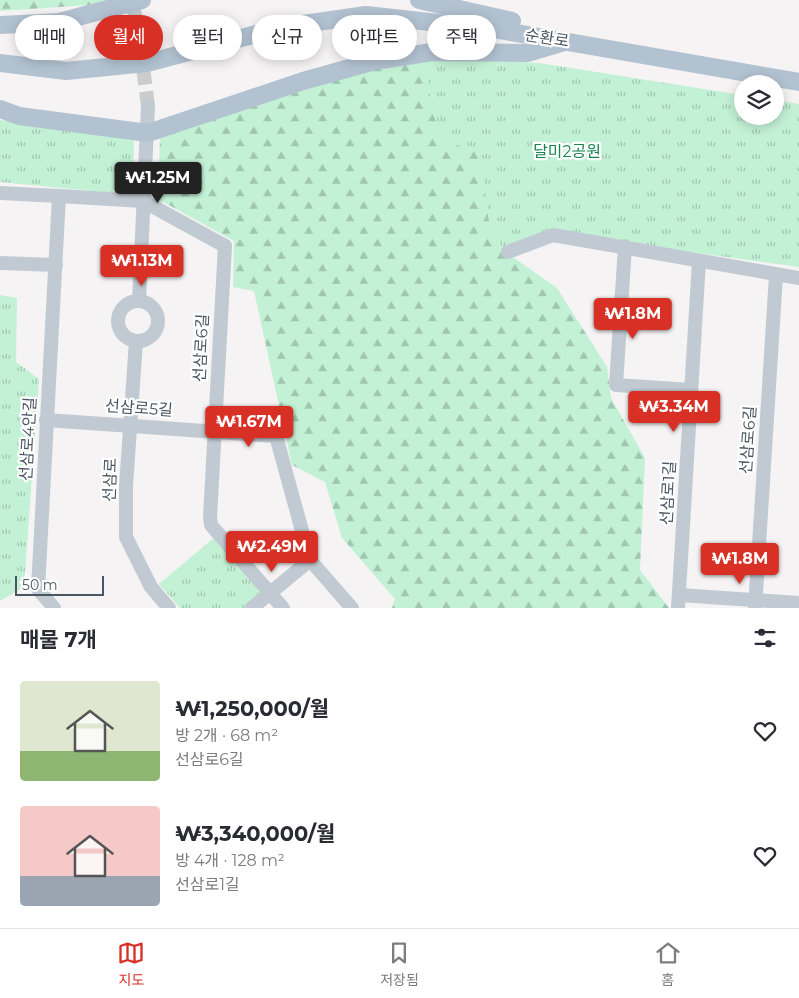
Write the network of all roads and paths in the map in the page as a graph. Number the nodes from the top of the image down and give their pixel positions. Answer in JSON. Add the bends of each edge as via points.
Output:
{"nodes":[{"id":1,"x":419,"y":0,"type":"edge"},
{"id":2,"x":137,"y":1,"type":"edge"},
{"id":3,"x":138,"y":15,"type":"tunnel mouth"},
{"id":4,"x":0,"y":25,"type":"edge"},
{"id":5,"x":566,"y":41,"type":"junction"},
{"id":6,"x":0,"y":63,"type":"edge"},
{"id":7,"x":799,"y":82,"type":"edge"},
{"id":8,"x":148,"y":106,"type":"tunnel mouth"},
{"id":9,"x":0,"y":109,"type":"edge"},
{"id":10,"x":148,"y":133,"type":"junction"},
{"id":11,"x":0,"y":193,"type":"edge"},
{"id":12,"x":59,"y":196,"type":"junction"},
{"id":13,"x":143,"y":201,"type":"junction"},
{"id":14,"x":625,"y":246,"type":"junction"},
{"id":15,"x":508,"y":252,"type":"dead end"},
{"id":16,"x":699,"y":261,"type":"junction"},
{"id":17,"x":0,"y":263,"type":"edge"},
{"id":18,"x":56,"y":266,"type":"junction"},
{"id":19,"x":776,"y":275,"type":"junction"},
{"id":20,"x":799,"y":278,"type":"edge"},
{"id":21,"x":139,"y":301,"type":"junction"},
{"id":22,"x":136,"y":341,"type":"junction"},
{"id":23,"x":691,"y":390,"type":"junction"},
{"id":24,"x":46,"y":420,"type":"junction"},
{"id":25,"x":130,"y":425,"type":"junction"},
{"id":26,"x":214,"y":431,"type":"junction"},
{"id":27,"x":310,"y":560,"type":"junction"},
{"id":28,"x":270,"y":593,"type":"junction"},
{"id":29,"x":678,"y":602,"type":"edge"},
{"id":30,"x":799,"y":603,"type":"edge"},
{"id":31,"x":755,"y":604,"type":"edge"},
{"id":32,"x":54,"y":608,"type":"edge"},
{"id":33,"x":169,"y":608,"type":"edge"},
{"id":34,"x":252,"y":608,"type":"edge"},
{"id":35,"x":282,"y":608,"type":"edge"},
{"id":36,"x":352,"y":608,"type":"edge"}],
"edges":[{"from":1,"to":5,"type":"main road","via":[[548,30]]},
{"from":2,"to":3,"type":"street"},
{"from":2,"to":4,"type":"main road","via":[[59,22]]},
{"from":5,"to":6,"type":"main road","name":"순환로","via":[[366,15],[283,27],[148,63],[66,71]]},
{"from":5,"to":7,"type":"main road","name":"순환로"},
{"from":5,"to":10,"type":"main road","via":[[527,53],[432,52],[375,61],[303,81]]},
{"from":8,"to":10,"type":"street"},
{"from":9,"to":10,"type":"main road","via":[[19,116]]},
{"from":10,"to":13,"type":"street"},
{"from":11,"to":12,"type":"street"},
{"from":12,"to":13,"type":"street"},
{"from":12,"to":18,"type":"street","name":"선삼로4안길"},
{"from":13,"to":21,"type":"street"},
{"from":13,"to":26,"type":"street","name":"선삼로6길","via":[[224,246]]},
{"from":14,"to":15,"type":"street","via":[[553,235]]},
{"from":14,"to":16,"type":"street"},
{"from":14,"to":23,"type":"street","via":[[616,384]]},
{"from":16,"to":19,"type":"street"},
{"from":16,"to":23,"type":"street","name":"선삼로1길"},
{"from":17,"to":18,"type":"street"},
{"from":18,"to":24,"type":"street","name":"선삼로4안길"},
{"from":19,"to":20,"type":"street"},
{"from":19,"to":31,"type":"street","name":"선삼로6길"},
{"from":21,"to":22,"type":"street","via":[[126,305],[118,316],[124,336]]},
{"from":21,"to":22,"type":"street","via":[[151,305],[159,322],[154,334],[143,341]]},
{"from":22,"to":25,"type":"street","name":"선삼로"},
{"from":23,"to":29,"type":"street","name":"선삼로1길"},
{"from":24,"to":25,"type":"street","name":"선삼로5길"},
{"from":24,"to":32,"type":"street","name":"선삼로4안길","via":[[38,589]]},
{"from":25,"to":26,"type":"street","name":"선삼로5길"},
{"from":25,"to":33,"type":"street","name":"선삼로","via":[[126,537],[151,587]]},
{"from":26,"to":27,"type":"street","name":"선삼로5길","via":[[276,436]]},
{"from":26,"to":28,"type":"street","name":"선삼로6길","via":[[212,525]]},
{"from":27,"to":28,"type":"street"},
{"from":27,"to":36,"type":"street","name":"선삼로5길"},
{"from":28,"to":34,"type":"street"},
{"from":28,"to":35,"type":"street","name":"선삼로6길"},
{"from":29,"to":31,"type":"street"},
{"from":30,"to":31,"type":"street"}]}
